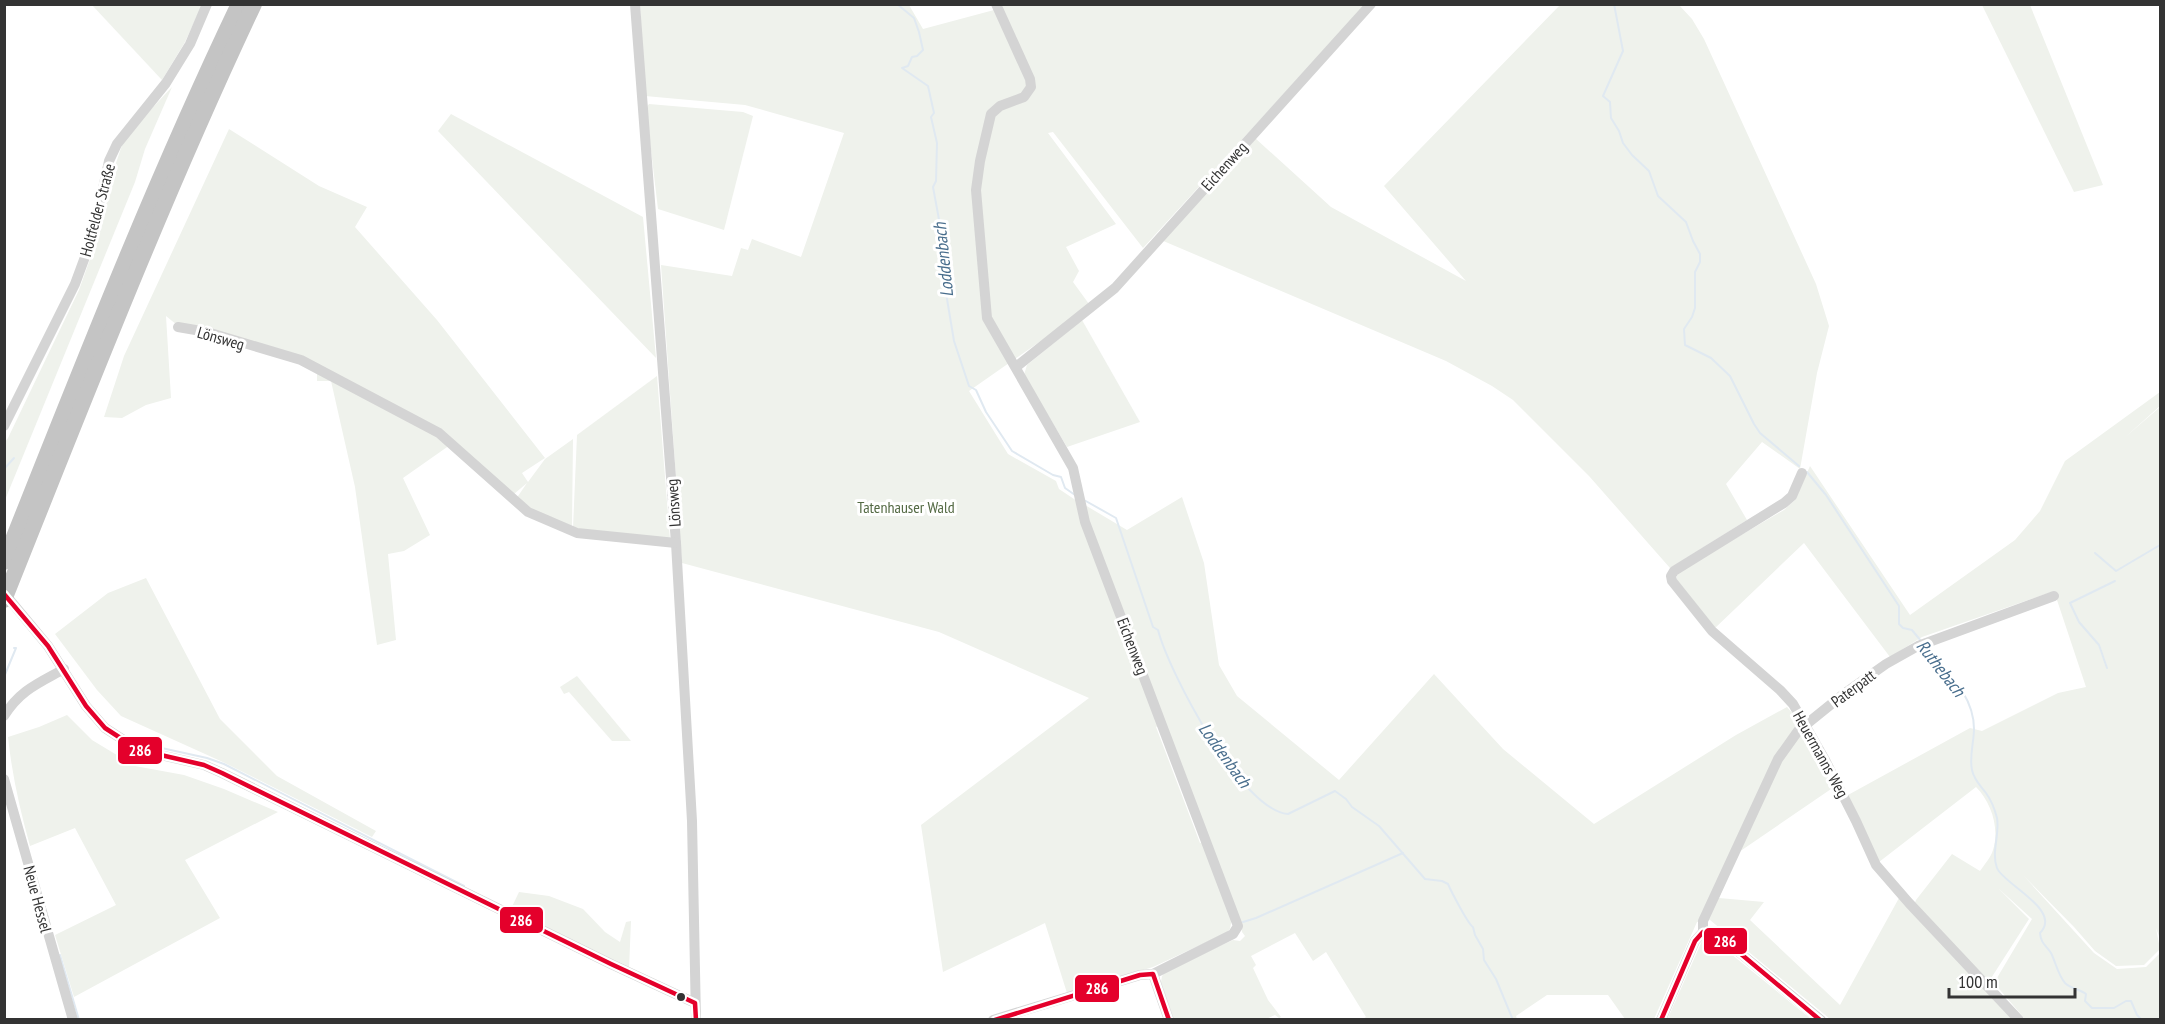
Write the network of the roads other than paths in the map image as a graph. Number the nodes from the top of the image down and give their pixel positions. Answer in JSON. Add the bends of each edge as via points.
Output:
{"nodes":[{"id":1,"x":207,"y":4,"type":"edge"},
{"id":2,"x":239,"y":4,"type":"edge"},
{"id":3,"x":254,"y":4,"type":"edge"},
{"id":4,"x":635,"y":4,"type":"edge"},
{"id":5,"x":996,"y":4,"type":"edge"},
{"id":6,"x":1371,"y":4,"type":"edge"},
{"id":7,"x":178,"y":327,"type":"dead end"},
{"id":8,"x":1016,"y":367,"type":"junction"},
{"id":9,"x":4,"y":426,"type":"edge"},
{"id":10,"x":1802,"y":473,"type":"dead end"},
{"id":11,"x":676,"y":543,"type":"junction"},
{"id":12,"x":4,"y":562,"type":"edge"},
{"id":13,"x":4,"y":593,"type":"edge"},
{"id":14,"x":2054,"y":596,"type":"dead end"},
{"id":15,"x":4,"y":600,"type":"edge"},
{"id":16,"x":64,"y":669,"type":"junction"},
{"id":17,"x":4,"y":716,"type":"edge"},
{"id":18,"x":1806,"y":724,"type":"junction"},
{"id":19,"x":4,"y":779,"type":"edge"},
{"id":20,"x":1703,"y":932,"type":"junction"},
{"id":21,"x":1153,"y":974,"type":"junction"},
{"id":22,"x":695,"y":1003,"type":"junction"},
{"id":23,"x":74,"y":1020,"type":"edge"},
{"id":24,"x":696,"y":1020,"type":"edge"},
{"id":25,"x":993,"y":1020,"type":"edge"},
{"id":26,"x":1169,"y":1020,"type":"edge"},
{"id":27,"x":1661,"y":1020,"type":"edge"},
{"id":28,"x":1821,"y":1020,"type":"edge"},
{"id":29,"x":2019,"y":1020,"type":"edge"}],
"edges":[{"from":1,"to":9,"type":"street","name":"Holtfelder Straße","via":[[190,44],[166,83],[117,144],[109,161],[92,238],[75,284]]},
{"from":2,"to":12,"type":"highway","via":[[174,147]]},
{"from":3,"to":15,"type":"highway","via":[[135,274]]},
{"from":4,"to":11,"type":"street","name":"Lönsweg"},
{"from":5,"to":8,"type":"street","name":"Eichenweg","via":[[1031,87],[1024,98],[1000,106],[992,114],[975,190],[987,318]]},
{"from":6,"to":8,"type":"street","name":"Eichenweg","via":[[1115,288]]},
{"from":7,"to":11,"type":"street","name":"Lönsweg","via":[[301,360],[439,433],[528,512],[577,533]]},
{"from":8,"to":21,"type":"street","name":"Eichenweg","via":[[1074,468],[1085,522],[1238,921],[1237,931]]},
{"from":10,"to":18,"type":"street","name":"Heuermanns Weg","via":[[1792,496],[1784,503],[1671,576],[1712,631],[1780,690]]},
{"from":11,"to":22,"type":"street","name":"Lönsweg","via":[[692,821]]},
{"from":13,"to":16,"type":"street"},
{"from":14,"to":18,"type":"street","name":"Paterpatt","via":[[1929,640],[1886,664]]},
{"from":16,"to":17,"type":"street","via":[[21,693]]},
{"from":16,"to":22,"type":"street","via":[[95,718],[127,743],[154,755],[222,772]]},
{"from":18,"to":20,"type":"street","name":"Paterpatt","via":[[1778,759],[1703,921]]},
{"from":18,"to":29,"type":"street","name":"Heuermanns Weg","via":[[1876,865]]},
{"from":19,"to":23,"type":"street","name":"Neue Hessel"},
{"from":20,"to":27,"type":"street","name":"Paterpatt","via":[[1695,941]]},
{"from":20,"to":28,"type":"street","via":[[1717,934]]},
{"from":21,"to":25,"type":"street"},
{"from":21,"to":26,"type":"street"},
{"from":22,"to":24,"type":"street","name":"Lönsweg"}]}
